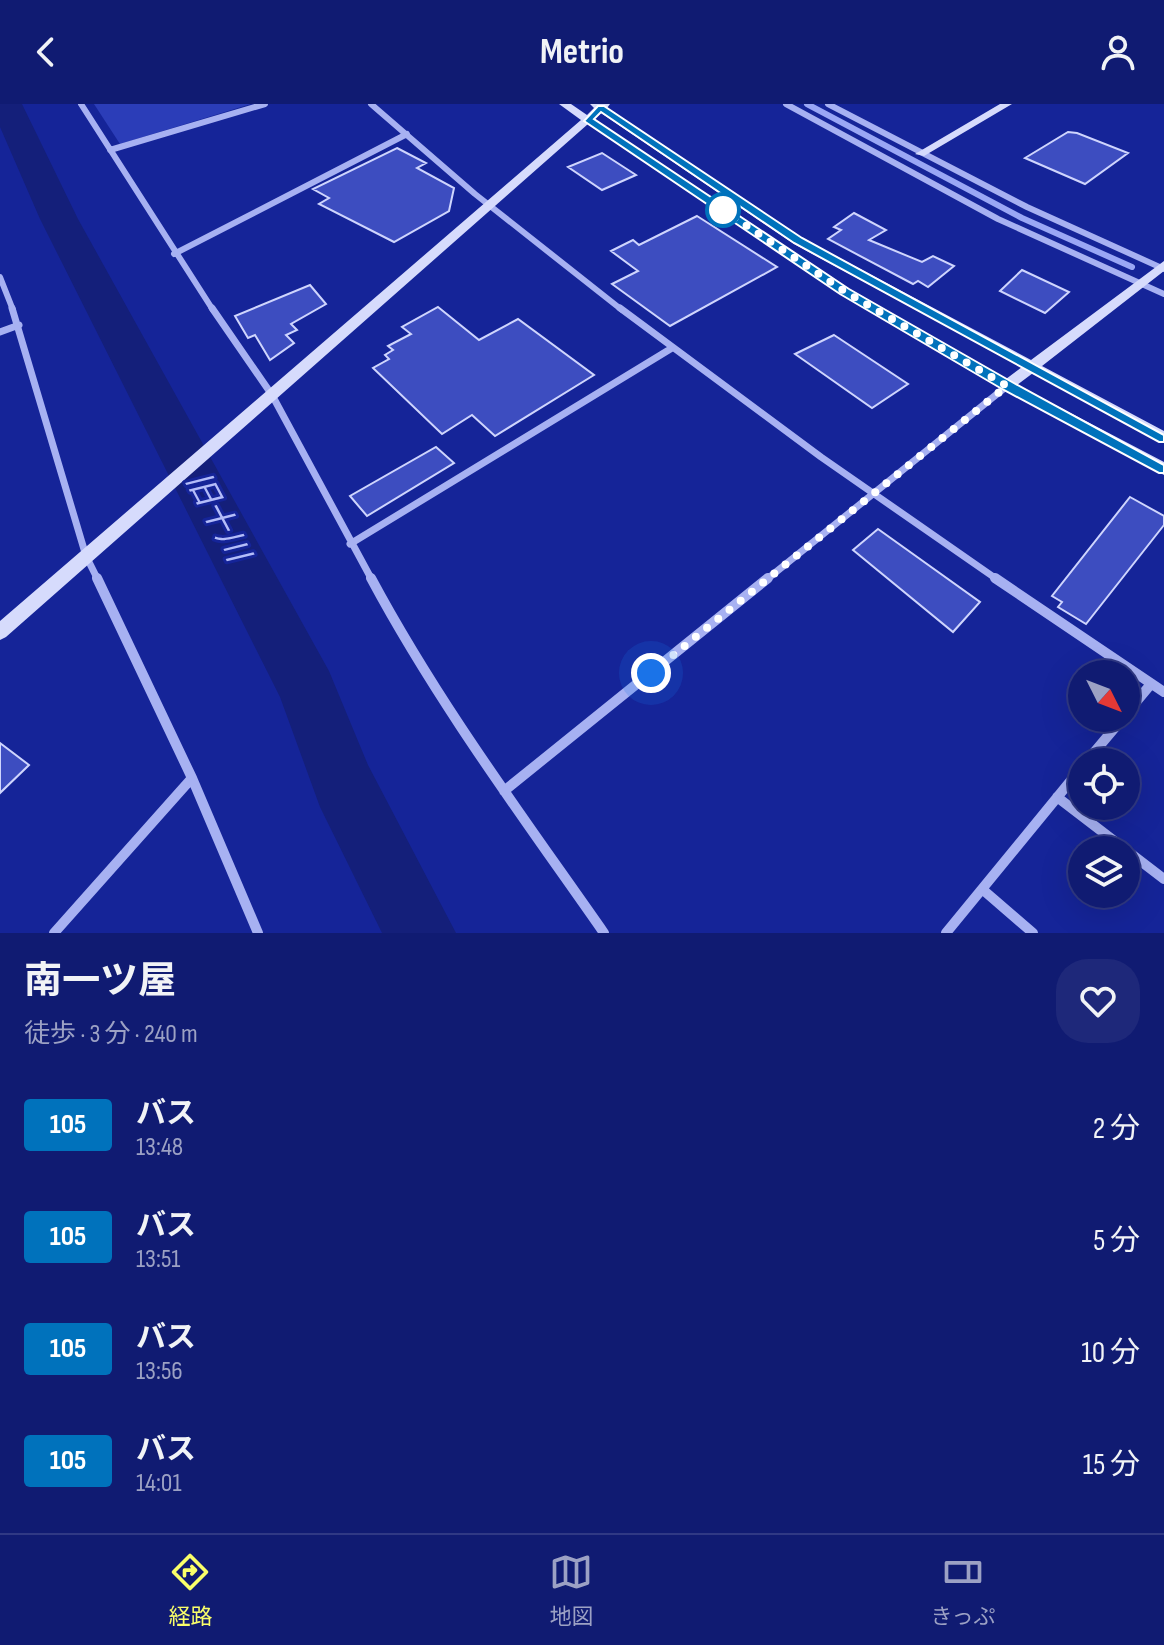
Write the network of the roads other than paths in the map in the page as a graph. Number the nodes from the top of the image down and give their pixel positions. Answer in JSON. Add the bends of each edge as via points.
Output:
{"nodes":[{"id":1,"x":81,"y":104,"type":"edge"},
{"id":2,"x":265,"y":104,"type":"edge"},
{"id":3,"x":371,"y":104,"type":"edge"},
{"id":4,"x":564,"y":104,"type":"edge"},
{"id":5,"x":786,"y":104,"type":"edge"},
{"id":6,"x":828,"y":104,"type":"edge"},
{"id":7,"x":1007,"y":104,"type":"edge"},
{"id":8,"x":601,"y":105,"type":"edge"},
{"id":9,"x":588,"y":119,"type":"junction"},
{"id":10,"x":407,"y":134,"type":"junction"},
{"id":11,"x":110,"y":150,"type":"junction"},
{"id":12,"x":920,"y":154,"type":"junction"},
{"id":13,"x":488,"y":206,"type":"junction"},
{"id":14,"x":174,"y":254,"type":"junction"},
{"id":15,"x":1163,"y":267,"type":"edge"},
{"id":16,"x":0,"y":277,"type":"edge"},
{"id":17,"x":1140,"y":284,"type":"junction"},
{"id":18,"x":1164,"y":294,"type":"edge"},
{"id":19,"x":19,"y":325,"type":"junction"},
{"id":20,"x":0,"y":332,"type":"edge"},
{"id":21,"x":672,"y":348,"type":"junction"},
{"id":22,"x":1029,"y":367,"type":"junction"},
{"id":23,"x":1007,"y":386,"type":"junction"},
{"id":24,"x":272,"y":395,"type":"junction"},
{"id":25,"x":1164,"y":438,"type":"edge"},
{"id":26,"x":1164,"y":469,"type":"edge"},
{"id":27,"x":871,"y":495,"type":"junction"},
{"id":28,"x":350,"y":544,"type":"junction"},
{"id":29,"x":86,"y":556,"type":"junction"},
{"id":30,"x":0,"y":632,"type":"edge"},
{"id":31,"x":1151,"y":684,"type":"junction"},
{"id":32,"x":1164,"y":692,"type":"edge"},
{"id":33,"x":1140,"y":697,"type":"edge"},
{"id":34,"x":1111,"y":732,"type":"edge"},
{"id":35,"x":1098,"y":748,"type":"edge"},
{"id":36,"x":192,"y":778,"type":"junction"},
{"id":37,"x":1068,"y":784,"type":"edge"},
{"id":38,"x":504,"y":791,"type":"junction"},
{"id":39,"x":1057,"y":797,"type":"junction"},
{"id":40,"x":1164,"y":879,"type":"edge"},
{"id":41,"x":982,"y":889,"type":"junction"},
{"id":42,"x":54,"y":933,"type":"edge"},
{"id":43,"x":258,"y":933,"type":"edge"},
{"id":44,"x":604,"y":933,"type":"edge"},
{"id":45,"x":946,"y":933,"type":"edge"},
{"id":46,"x":1033,"y":933,"type":"edge"}],
"edges":[{"from":1,"to":11,"type":"street"},
{"from":2,"to":11,"type":"street"},
{"from":3,"to":10,"type":"street"},
{"from":4,"to":9,"type":"street"},
{"from":5,"to":17,"type":"street","via":[[998,219]]},
{"from":6,"to":12,"type":"street"},
{"from":7,"to":12,"type":"street"},
{"from":8,"to":9,"type":"street"},
{"from":8,"to":22,"type":"street","via":[[798,241]]},
{"from":9,"to":13,"type":"street"},
{"from":9,"to":23,"type":"street","via":[[844,291]]},
{"from":10,"to":13,"type":"street"},
{"from":10,"to":14,"type":"street"},
{"from":11,"to":14,"type":"street"},
{"from":12,"to":15,"type":"street"},
{"from":13,"to":21,"type":"street"},
{"from":13,"to":24,"type":"street"},
{"from":14,"to":24,"type":"street"},
{"from":15,"to":17,"type":"street"},
{"from":16,"to":19,"type":"street"},
{"from":17,"to":18,"type":"street"},
{"from":17,"to":22,"type":"street"},
{"from":19,"to":20,"type":"street"},
{"from":19,"to":29,"type":"street"},
{"from":21,"to":27,"type":"street"},
{"from":21,"to":28,"type":"street"},
{"from":22,"to":23,"type":"street"},
{"from":22,"to":25,"type":"street"},
{"from":23,"to":26,"type":"street"},
{"from":23,"to":27,"type":"street"},
{"from":24,"to":28,"type":"street"},
{"from":24,"to":29,"type":"street"},
{"from":27,"to":31,"type":"street"},
{"from":27,"to":38,"type":"street"},
{"from":28,"to":38,"type":"street","via":[[404,640]]},
{"from":29,"to":30,"type":"street"},
{"from":29,"to":36,"type":"street"},
{"from":31,"to":32,"type":"street"},
{"from":31,"to":33,"type":"street"},
{"from":34,"to":35,"type":"street"},
{"from":36,"to":42,"type":"street"},
{"from":36,"to":43,"type":"street"},
{"from":37,"to":39,"type":"street"},
{"from":38,"to":44,"type":"street"},
{"from":39,"to":40,"type":"street"},
{"from":39,"to":41,"type":"street"},
{"from":41,"to":45,"type":"street"},
{"from":41,"to":46,"type":"street"}]}
